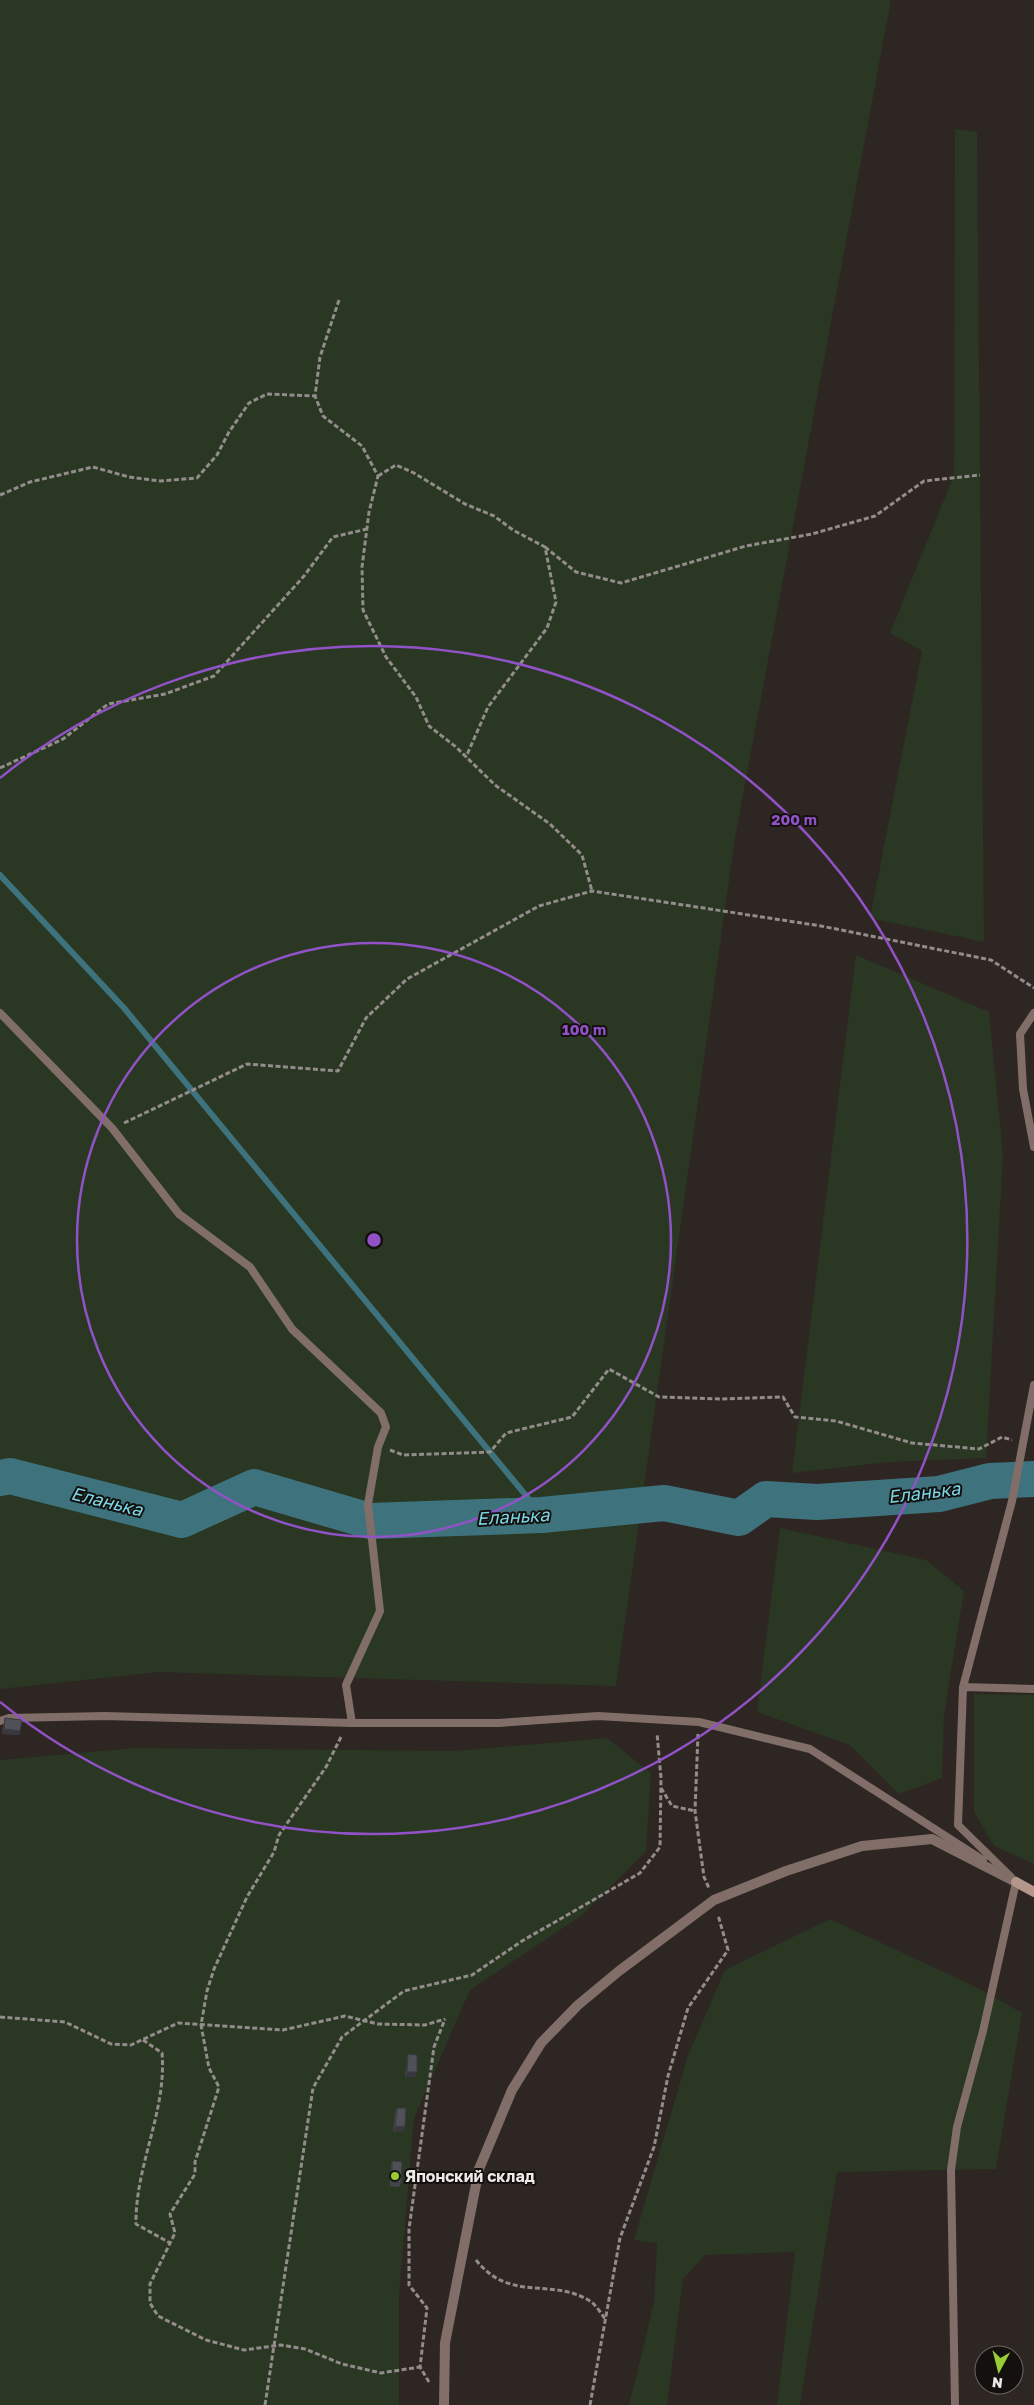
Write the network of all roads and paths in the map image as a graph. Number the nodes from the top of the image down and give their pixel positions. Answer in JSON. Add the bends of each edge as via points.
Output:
{"nodes":[{"id":1,"x":339,"y":300,"type":"dead end"},
{"id":2,"x":315,"y":396,"type":"junction"},
{"id":3,"x":980,"y":475,"type":"dead end"},
{"id":4,"x":378,"y":476,"type":"junction"},
{"id":5,"x":0,"y":495,"type":"edge"},
{"id":6,"x":367,"y":529,"type":"junction"},
{"id":7,"x":545,"y":547,"type":"junction"},
{"id":8,"x":466,"y":757,"type":"junction"},
{"id":9,"x":0,"y":768,"type":"edge"},
{"id":10,"x":592,"y":891,"type":"junction"},
{"id":11,"x":1034,"y":988,"type":"edge"},
{"id":12,"x":0,"y":1013,"type":"edge"},
{"id":13,"x":1034,"y":1013,"type":"edge"},
{"id":14,"x":112,"y":1128,"type":"junction"},
{"id":15,"x":1034,"y":1147,"type":"edge"},
{"id":16,"x":1034,"y":1385,"type":"edge"},
{"id":17,"x":1022,"y":1442,"type":"junction"},
{"id":18,"x":378,"y":1447,"type":"junction"},
{"id":19,"x":963,"y":1687,"type":"junction"},
{"id":20,"x":1034,"y":1689,"type":"edge"},
{"id":21,"x":656,"y":1720,"type":"junction"},
{"id":22,"x":0,"y":1721,"type":"edge"},
{"id":23,"x":699,"y":1722,"type":"junction"},
{"id":24,"x":352,"y":1723,"type":"junction"},
{"id":25,"x":660,"y":1788,"type":"junction"},
{"id":26,"x":695,"y":1811,"type":"junction"},
{"id":27,"x":1016,"y":1882,"type":"junction"},
{"id":28,"x":1034,"y":1892,"type":"edge"},
{"id":29,"x":714,"y":1900,"type":"junction"},
{"id":30,"x":0,"y":2017,"type":"edge"},
{"id":31,"x":362,"y":2020,"type":"junction"},
{"id":32,"x":201,"y":2025,"type":"junction"},
{"id":33,"x":143,"y":2040,"type":"junction"},
{"id":34,"x":170,"y":2242,"type":"junction"},
{"id":35,"x":464,"y":2245,"type":"junction"},
{"id":36,"x":605,"y":2320,"type":"junction"},
{"id":37,"x":274,"y":2346,"type":"junction"},
{"id":38,"x":420,"y":2367,"type":"junction"},
{"id":39,"x":444,"y":2404,"type":"edge"},
{"id":40,"x":265,"y":2405,"type":"edge"},
{"id":41,"x":590,"y":2405,"type":"edge"},
{"id":42,"x":955,"y":2405,"type":"edge"}],
"edges":[{"from":1,"to":2,"type":"path","via":[[320,357]]},
{"from":2,"to":4,"type":"path","via":[[323,416],[362,446]]},
{"from":2,"to":5,"type":"path","via":[[267,394],[249,403],[217,455],[197,478],[160,481],[93,467],[30,482]]},
{"from":3,"to":7,"type":"path","via":[[924,480],[875,516],[812,534],[746,546],[621,583],[576,572]]},
{"from":4,"to":6,"type":"path"},
{"from":4,"to":7,"type":"path","via":[[396,465],[414,472],[464,504],[494,516]]},
{"from":6,"to":8,"type":"path","via":[[362,567],[363,610],[386,657],[416,697],[429,726]]},
{"from":6,"to":9,"type":"path","via":[[333,537],[304,576],[214,676],[165,694],[108,704],[63,739]]},
{"from":7,"to":8,"type":"path","via":[[556,602],[547,628],[488,707]]},
{"from":8,"to":10,"type":"path","via":[[495,785],[550,824],[582,855]]},
{"from":10,"to":11,"type":"path","via":[[821,926],[991,960]]},
{"from":10,"to":14,"type":"path","via":[[539,906],[407,979],[366,1018],[338,1071],[247,1064]]},
{"from":12,"to":14,"type":"lane"},
{"from":13,"to":15,"type":"lane","via":[[1020,1034],[1023,1089]]},
{"from":14,"to":18,"type":"lane","via":[[179,1214],[250,1267],[292,1329],[381,1412],[386,1427]]},
{"from":16,"to":17,"type":"lane"},
{"from":17,"to":18,"type":"path","via":[[1002,1438],[979,1449],[912,1443],[836,1421],[795,1417],[783,1397],[660,1397],[609,1369],[572,1417],[506,1432],[490,1452],[403,1454]]},
{"from":17,"to":19,"type":"lane","via":[[1012,1501]]},
{"from":18,"to":24,"type":"lane","via":[[368,1504],[380,1611],[346,1685]]},
{"from":19,"to":20,"type":"lane"},
{"from":19,"to":27,"type":"lane","via":[[958,1825]]},
{"from":21,"to":23,"type":"lane"},
{"from":21,"to":24,"type":"lane","via":[[598,1716],[498,1723]]},
{"from":21,"to":25,"type":"path"},
{"from":22,"to":24,"type":"lane","via":[[9,1718],[105,1716]]},
{"from":23,"to":26,"type":"path"},
{"from":23,"to":27,"type":"lane","via":[[810,1750]]},
{"from":24,"to":32,"type":"path","via":[[279,1835],[270,1859],[237,1918],[209,1984]]},
{"from":25,"to":26,"type":"path","via":[[672,1806]]},
{"from":25,"to":31,"type":"path","via":[[660,1847],[640,1873],[522,1941],[472,1975],[404,1991]]},
{"from":26,"to":29,"type":"path","via":[[704,1877]]},
{"from":27,"to":28,"type":"main road"},
{"from":27,"to":29,"type":"street","via":[[932,1839],[862,1846],[786,1871]]},
{"from":27,"to":42,"type":"lane","via":[[983,2031],[956,2127],[951,2170]]},
{"from":29,"to":35,"type":"street","via":[[619,1972],[542,2042],[512,2090],[478,2169]]},
{"from":29,"to":36,"type":"path","via":[[728,1950],[688,2008],[668,2076],[654,2147],[620,2238]]},
{"from":30,"to":33,"type":"path","via":[[65,2022],[112,2044],[131,2045]]},
{"from":31,"to":32,"type":"path","via":[[345,2016],[284,2030]]},
{"from":31,"to":37,"type":"path","via":[[342,2037],[313,2088]]},
{"from":31,"to":38,"type":"path","via":[[378,2024],[426,2025],[445,2019],[434,2047],[409,2229],[409,2284],[427,2308]]},
{"from":32,"to":33,"type":"path","via":[[178,2022]]},
{"from":32,"to":34,"type":"path","via":[[209,2068],[219,2088],[194,2174],[170,2214],[175,2233]]},
{"from":33,"to":34,"type":"path","via":[[162,2053],[163,2068],[136,2206],[136,2224]]},
{"from":34,"to":37,"type":"path","via":[[150,2284],[150,2303],[158,2316],[206,2340],[244,2350]]},
{"from":35,"to":36,"type":"path","via":[[487,2273],[516,2287],[568,2291],[592,2302]]},
{"from":35,"to":39,"type":"street","via":[[445,2343]]},
{"from":36,"to":41,"type":"path"},
{"from":37,"to":38,"type":"path","via":[[306,2349],[342,2364],[381,2372]]},
{"from":37,"to":40,"type":"path"},
{"from":38,"to":39,"type":"path"}]}
